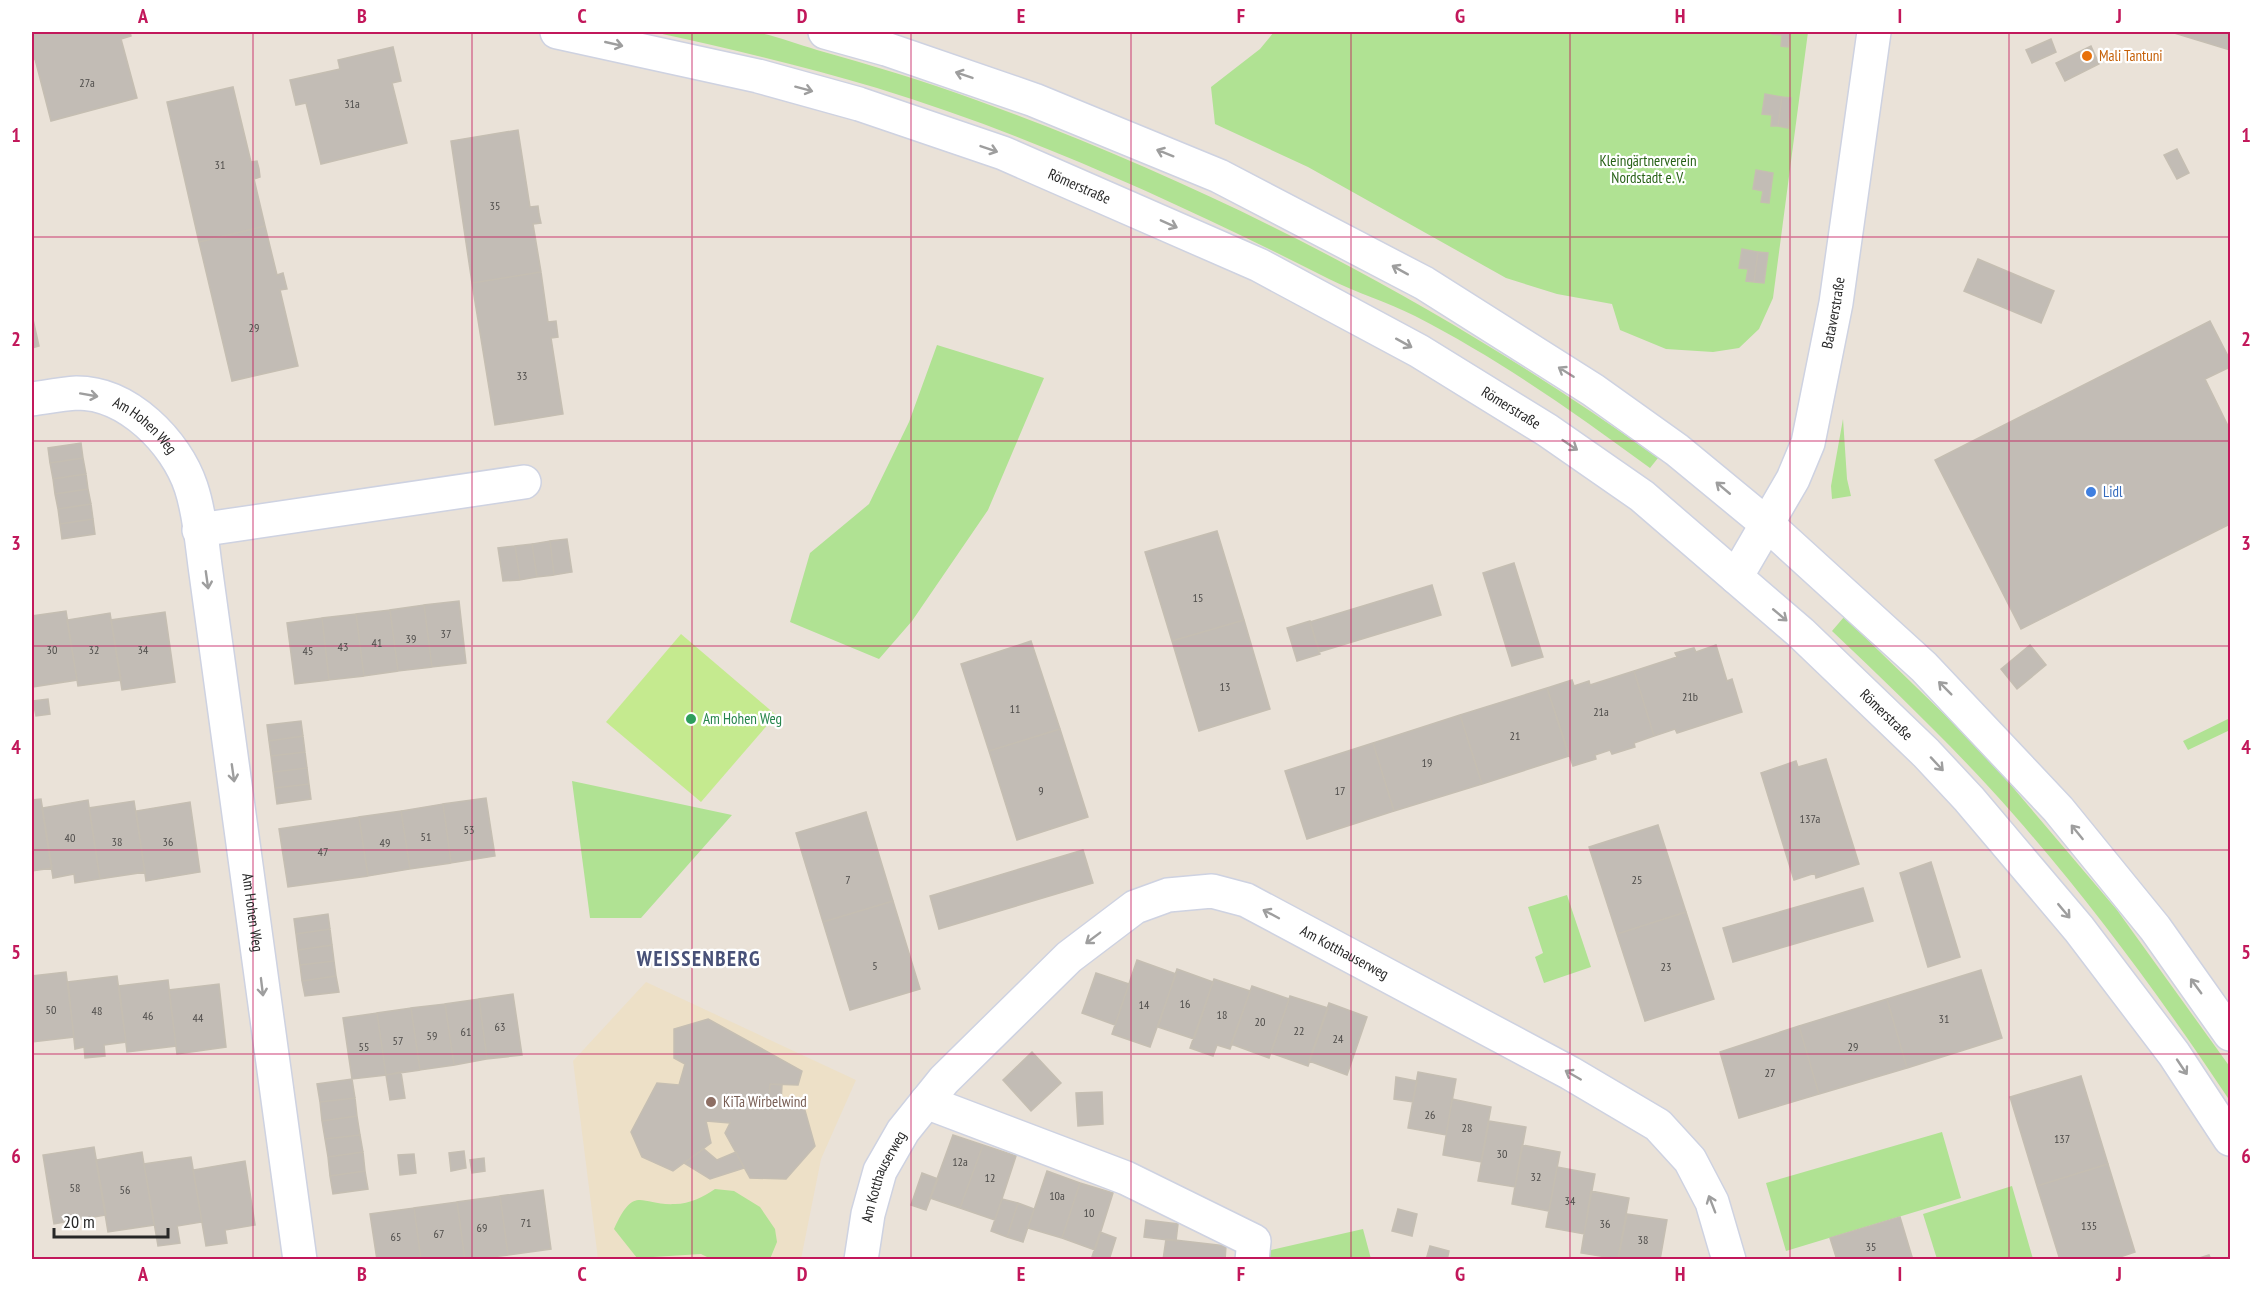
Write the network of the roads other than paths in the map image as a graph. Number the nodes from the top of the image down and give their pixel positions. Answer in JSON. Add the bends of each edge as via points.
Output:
{"nodes":[{"id":1,"x":557,"y":32,"type":"edge"},
{"id":2,"x":825,"y":32,"type":"edge"},
{"id":3,"x":1874,"y":32,"type":"edge"},
{"id":4,"x":32,"y":399,"type":"edge"},
{"id":5,"x":524,"y":482,"type":"dead end"},
{"id":6,"x":1768,"y":525,"type":"junction"},
{"id":7,"x":199,"y":530,"type":"junction"},
{"id":8,"x":1736,"y":577,"type":"junction"},
{"id":9,"x":2230,"y":1034,"type":"edge"},
{"id":10,"x":926,"y":1102,"type":"junction"},
{"id":11,"x":2230,"y":1138,"type":"edge"},
{"id":12,"x":300,"y":1260,"type":"edge"},
{"id":13,"x":861,"y":1260,"type":"edge"},
{"id":14,"x":1252,"y":1260,"type":"edge"},
{"id":15,"x":1729,"y":1260,"type":"edge"}],
"edges":[{"from":1,"to":8,"type":"main road","name":"Römerstraße","one_way":true,"via":[[758,76],[859,104],[1003,153],[1248,260],[1419,351],[1547,430],[1642,496]]},
{"from":6,"to":2,"type":"main road","one_way":true,"via":[[1677,450],[1593,390],[1424,283],[1317,225],[1220,176],[1034,100]]},
{"from":3,"to":6,"type":"main road","name":"Bataverstraße","via":[[1819,400],[1808,443]]},
{"from":4,"to":7,"type":"main road","name":"Am Hohen Weg","one_way":true,"via":[[79,393],[100,397],[141,418],[178,458],[192,488]]},
{"from":5,"to":7,"type":"main road"},
{"from":6,"to":8,"type":"main road","name":"Bataverstraße"},
{"from":9,"to":6,"type":"main road","one_way":true,"via":[[2155,928],[2058,809],[1924,667]]},
{"from":7,"to":12,"type":"main road","name":"Am Hohen Weg","one_way":true},
{"from":8,"to":11,"type":"main road","name":"Römerstraße","one_way":true,"via":[[1801,633],[1969,799],[2086,938],[2174,1054]]},
{"from":10,"to":13,"type":"main road","name":"Am Kotthauserweg","via":[[903,1131],[880,1171]]},
{"from":10,"to":14,"type":"main road","via":[[1126,1178],[1254,1241]]},
{"from":15,"to":10,"type":"main road","name":"Am Kotthauserweg","one_way":true,"via":[[1712,1202],[1690,1161],[1658,1125],[1570,1073],[1246,900],[1212,891],[1168,895],[1135,907],[1069,957]]}]}
